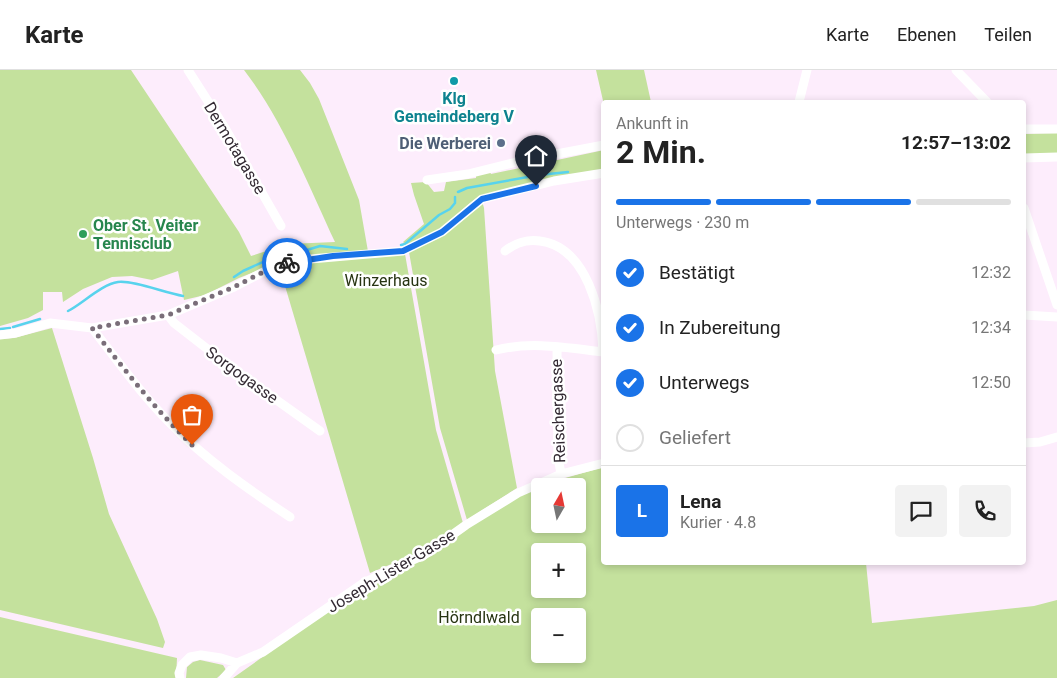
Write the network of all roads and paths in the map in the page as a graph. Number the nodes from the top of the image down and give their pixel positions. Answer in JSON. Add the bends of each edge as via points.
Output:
{"nodes":[{"id":1,"x":188,"y":70,"type":"edge"},
{"id":2,"x":807,"y":70,"type":"edge"},
{"id":3,"x":956,"y":70,"type":"edge"},
{"id":4,"x":800,"y":100,"type":"edge"},
{"id":5,"x":985,"y":100,"type":"edge"},
{"id":6,"x":1026,"y":129,"type":"edge"},
{"id":7,"x":1057,"y":129,"type":"edge"},
{"id":8,"x":601,"y":146,"type":"edge"},
{"id":9,"x":1057,"y":157,"type":"edge"},
{"id":10,"x":1026,"y":158,"type":"edge"},
{"id":11,"x":601,"y":173,"type":"edge"},
{"id":12,"x":427,"y":180,"type":"dead end"},
{"id":13,"x":1026,"y":214,"type":"edge"},
{"id":14,"x":281,"y":226,"type":"dead end"},
{"id":15,"x":505,"y":251,"type":"dead end"},
{"id":16,"x":1057,"y":305,"type":"edge"},
{"id":17,"x":168,"y":315,"type":"junction"},
{"id":18,"x":1026,"y":315,"type":"edge"},
{"id":19,"x":1057,"y":317,"type":"edge"},
{"id":20,"x":601,"y":323,"type":"edge"},
{"id":21,"x":92,"y":328,"type":"junction"},
{"id":22,"x":0,"y":335,"type":"edge"},
{"id":23,"x":556,"y":347,"type":"junction"},
{"id":24,"x":496,"y":350,"type":"dead end"},
{"id":25,"x":601,"y":352,"type":"edge"},
{"id":26,"x":320,"y":431,"type":"dead end"},
{"id":27,"x":1057,"y":437,"type":"edge"},
{"id":28,"x":1026,"y":443,"type":"edge"},
{"id":29,"x":601,"y":464,"type":"edge"},
{"id":30,"x":561,"y":474,"type":"junction"},
{"id":31,"x":290,"y":518,"type":"dead end"},
{"id":32,"x":237,"y":663,"type":"junction"},
{"id":33,"x":180,"y":678,"type":"edge"},
{"id":34,"x":224,"y":678,"type":"edge"}],
"edges":[{"from":1,"to":14,"type":"street","name":"Dermotagasse"},
{"from":2,"to":4,"type":"street"},
{"from":3,"to":5,"type":"street"},
{"from":6,"to":7,"type":"street"},
{"from":8,"to":12,"type":"street"},
{"from":9,"to":10,"type":"street"},
{"from":11,"to":17,"type":"street","via":[[554,181],[482,199],[442,232],[407,249],[277,265]]},
{"from":13,"to":16,"type":"street"},
{"from":15,"to":20,"type":"street","via":[[531,240],[550,242],[567,252],[584,276]]},
{"from":17,"to":21,"type":"street"},
{"from":17,"to":26,"type":"street","name":"Sorgogasse","via":[[236,372]]},
{"from":18,"to":19,"type":"street"},
{"from":21,"to":22,"type":"street","via":[[50,323]]},
{"from":21,"to":31,"type":"street","via":[[132,380],[192,445]]},
{"from":23,"to":24,"type":"street","via":[[524,345]]},
{"from":23,"to":25,"type":"street"},
{"from":23,"to":30,"type":"street","name":"Reischergasse"},
{"from":27,"to":28,"type":"street"},
{"from":29,"to":30,"type":"street","name":"Joseph-Lister-Gasse"},
{"from":30,"to":32,"type":"street","name":"Joseph-Lister-Gasse","via":[[518,493],[424,555],[365,582],[263,652]]},
{"from":32,"to":33,"type":"street","via":[[201,655],[190,657],[182,665]]},
{"from":32,"to":34,"type":"street","name":"Joseph-Lister-Gasse"}]}
